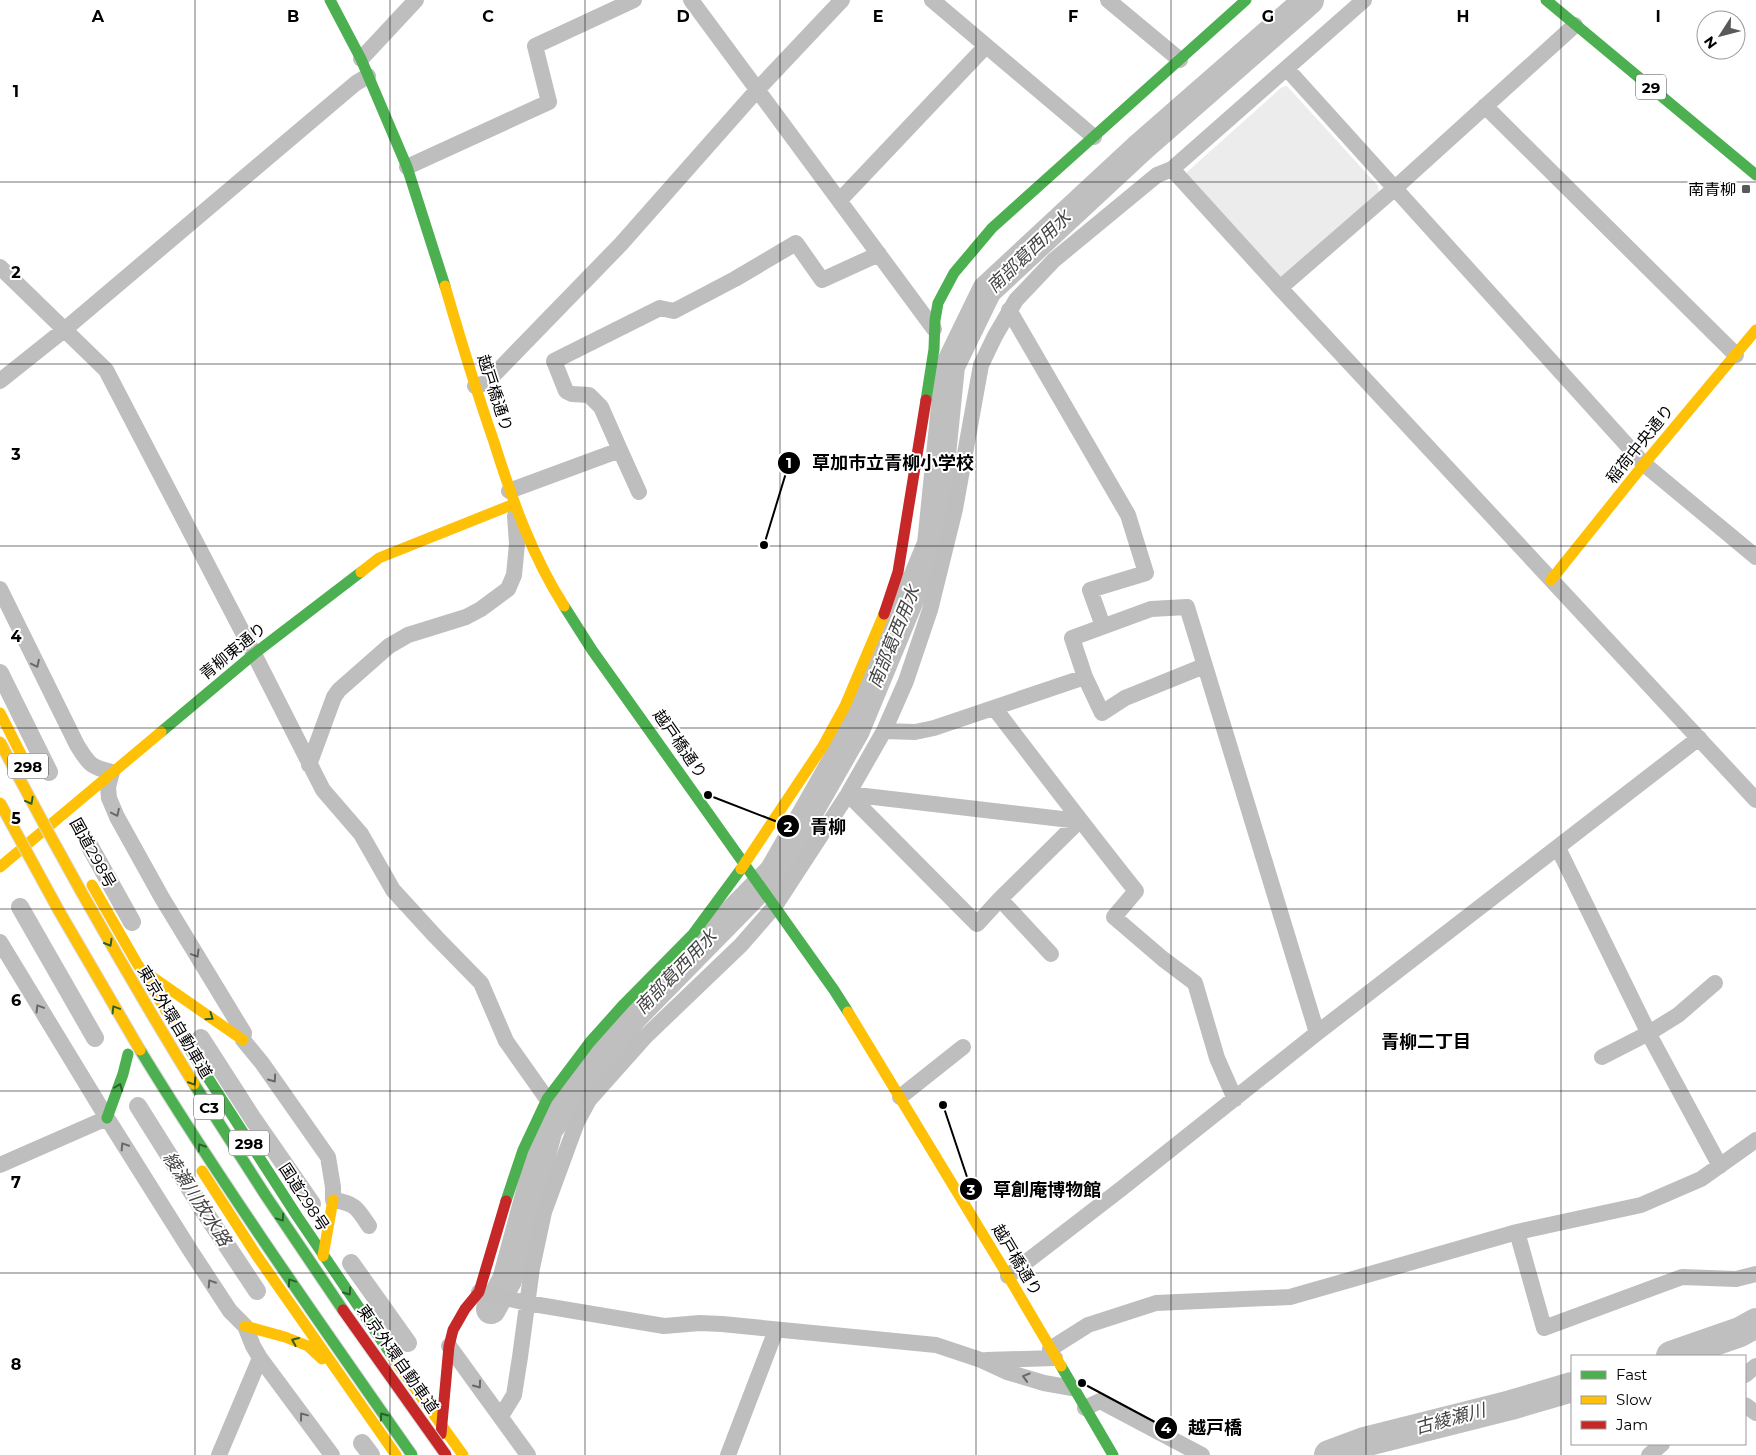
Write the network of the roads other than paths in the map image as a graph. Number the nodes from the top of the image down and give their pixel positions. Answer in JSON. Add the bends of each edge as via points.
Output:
{"nodes":[{"id":1,"x":330,"y":0,"type":"edge"},
{"id":2,"x":416,"y":0,"type":"edge"},
{"id":3,"x":634,"y":0,"type":"edge"},
{"id":4,"x":691,"y":0,"type":"edge"},
{"id":5,"x":842,"y":0,"type":"edge"},
{"id":6,"x":932,"y":0,"type":"edge"},
{"id":7,"x":1108,"y":0,"type":"edge"},
{"id":8,"x":1246,"y":0,"type":"edge"},
{"id":9,"x":1364,"y":0,"type":"edge"},
{"id":10,"x":1546,"y":0,"type":"edge"},
{"id":11,"x":1575,"y":24,"type":"junction"},
{"id":12,"x":986,"y":46,"type":"junction"},
{"id":13,"x":361,"y":59,"type":"junction"},
{"id":14,"x":1180,"y":60,"type":"junction"},
{"id":15,"x":1287,"y":69,"type":"junction"},
{"id":16,"x":368,"y":76,"type":"junction"},
{"id":17,"x":758,"y":89,"type":"junction"},
{"id":18,"x":1485,"y":106,"type":"junction"},
{"id":19,"x":1094,"y":137,"type":"junction"},
{"id":20,"x":407,"y":167,"type":"junction"},
{"id":21,"x":1172,"y":170,"type":"junction"},
{"id":22,"x":1756,"y":175,"type":"edge"},
{"id":23,"x":1394,"y":190,"type":"junction"},
{"id":24,"x":840,"y":200,"type":"junction"},
{"id":25,"x":879,"y":254,"type":"junction"},
{"id":26,"x":0,"y":266,"type":"edge"},
{"id":27,"x":1280,"y":288,"type":"junction"},
{"id":28,"x":1009,"y":310,"type":"junction"},
{"id":29,"x":934,"y":329,"type":"junction"},
{"id":30,"x":64,"y":330,"type":"junction"},
{"id":31,"x":1756,"y":330,"type":"edge"},
{"id":32,"x":1736,"y":355,"type":"junction"},
{"id":33,"x":0,"y":381,"type":"edge"},
{"id":34,"x":475,"y":386,"type":"junction"},
{"id":35,"x":620,"y":450,"type":"junction"},
{"id":36,"x":1644,"y":464,"type":"junction"},
{"id":37,"x":639,"y":492,"type":"dead end"},
{"id":38,"x":511,"y":498,"type":"junction"},
{"id":39,"x":1756,"y":557,"type":"edge"},
{"id":40,"x":1552,"y":580,"type":"junction"},
{"id":41,"x":0,"y":589,"type":"edge"},
{"id":42,"x":1103,"y":626,"type":"junction"},
{"id":43,"x":254,"y":654,"type":"junction"},
{"id":44,"x":1204,"y":666,"type":"junction"},
{"id":45,"x":1085,"y":677,"type":"junction"},
{"id":46,"x":995,"y":709,"type":"junction"},
{"id":47,"x":0,"y":712,"type":"edge"},
{"id":48,"x":884,"y":731,"type":"junction"},
{"id":49,"x":1699,"y":738,"type":"junction"},
{"id":50,"x":0,"y":742,"type":"edge"},
{"id":51,"x":309,"y":765,"type":"junction"},
{"id":52,"x":112,"y":772,"type":"junction"},
{"id":53,"x":34,"y":778,"type":"dead end"},
{"id":54,"x":848,"y":794,"type":"junction"},
{"id":55,"x":1756,"y":800,"type":"edge"},
{"id":56,"x":0,"y":803,"type":"edge"},
{"id":57,"x":1079,"y":821,"type":"junction"},
{"id":58,"x":1558,"y":848,"type":"junction"},
{"id":59,"x":0,"y":867,"type":"edge"},
{"id":60,"x":747,"y":867,"type":"junction"},
{"id":61,"x":87,"y":877,"type":"dead end"},
{"id":62,"x":1000,"y":899,"type":"junction"},
{"id":63,"x":773,"y":903,"type":"junction"},
{"id":64,"x":0,"y":942,"type":"edge"},
{"id":65,"x":1051,"y":954,"type":"dead end"},
{"id":66,"x":141,"y":969,"type":"junction"},
{"id":67,"x":1715,"y":983,"type":"dead end"},
{"id":68,"x":1317,"y":1033,"type":"junction"},
{"id":69,"x":1649,"y":1033,"type":"junction"},
{"id":70,"x":243,"y":1040,"type":"junction"},
{"id":71,"x":963,"y":1047,"type":"dead end"},
{"id":72,"x":1602,"y":1057,"type":"dead end"},
{"id":73,"x":138,"y":1070,"type":"dead end"},
{"id":74,"x":900,"y":1097,"type":"junction"},
{"id":75,"x":547,"y":1099,"type":"junction"},
{"id":76,"x":1235,"y":1099,"type":"junction"},
{"id":77,"x":107,"y":1118,"type":"junction"},
{"id":78,"x":1756,"y":1140,"type":"edge"},
{"id":79,"x":194,"y":1160,"type":"dead end"},
{"id":80,"x":0,"y":1165,"type":"edge"},
{"id":81,"x":1720,"y":1166,"type":"junction"},
{"id":82,"x":333,"y":1200,"type":"junction"},
{"id":83,"x":369,"y":1226,"type":"dead end"},
{"id":84,"x":1517,"y":1232,"type":"junction"},
{"id":85,"x":323,"y":1256,"type":"junction"},
{"id":86,"x":1756,"y":1274,"type":"edge"},
{"id":87,"x":1008,"y":1276,"type":"junction"},
{"id":88,"x":479,"y":1292,"type":"junction"},
{"id":89,"x":526,"y":1303,"type":"junction"},
{"id":90,"x":245,"y":1326,"type":"junction"},
{"id":91,"x":776,"y":1330,"type":"junction"},
{"id":92,"x":449,"y":1346,"type":"junction"},
{"id":93,"x":1052,"y":1353,"type":"junction"},
{"id":94,"x":260,"y":1358,"type":"junction"},
{"id":95,"x":981,"y":1360,"type":"junction"},
{"id":96,"x":335,"y":1369,"type":"junction"},
{"id":97,"x":1072,"y":1388,"type":"junction"},
{"id":98,"x":1085,"y":1408,"type":"junction"},
{"id":99,"x":501,"y":1416,"type":"junction"},
{"id":100,"x":442,"y":1426,"type":"junction"},
{"id":101,"x":1661,"y":1445,"type":"edge"},
{"id":102,"x":1205,"y":1452,"type":"edge"},
{"id":103,"x":218,"y":1455,"type":"edge"},
{"id":104,"x":332,"y":1455,"type":"edge"},
{"id":105,"x":396,"y":1455,"type":"edge"},
{"id":106,"x":412,"y":1455,"type":"edge"},
{"id":107,"x":441,"y":1455,"type":"edge"},
{"id":108,"x":446,"y":1455,"type":"edge"},
{"id":109,"x":463,"y":1455,"type":"edge"},
{"id":110,"x":528,"y":1455,"type":"edge"},
{"id":111,"x":728,"y":1455,"type":"edge"},
{"id":112,"x":1113,"y":1455,"type":"edge"},
{"id":113,"x":1649,"y":1455,"type":"edge"}],
"edges":[{"from":1,"to":13,"type":"main road","name":"越戸橋通り"},
{"from":2,"to":13,"type":"street"},
{"from":3,"to":20,"type":"street","via":[[534,46],[549,102]]},
{"from":4,"to":17,"type":"street"},
{"from":5,"to":17,"type":"street"},
{"from":6,"to":12,"type":"street"},
{"from":7,"to":14,"type":"street"},
{"from":8,"to":14,"type":"main road"},
{"from":9,"to":15,"type":"street"},
{"from":10,"to":11,"type":"main road","number":"29"},
{"from":11,"to":18,"type":"street"},
{"from":11,"to":22,"type":"main road","number":"29"},
{"from":12,"to":19,"type":"street"},
{"from":12,"to":24,"type":"street"},
{"from":13,"to":16,"type":"main road","name":"越戸橋通り"},
{"from":14,"to":19,"type":"main road"},
{"from":15,"to":21,"type":"street"},
{"from":15,"to":23,"type":"street"},
{"from":16,"to":20,"type":"main road","name":"越戸橋通り"},
{"from":16,"to":30,"type":"street"},
{"from":17,"to":24,"type":"street"},
{"from":17,"to":34,"type":"street","via":[[621,244],[486,382]]},
{"from":18,"to":23,"type":"street"},
{"from":18,"to":32,"type":"street"},
{"from":19,"to":29,"type":"main road","via":[[992,228],[972,250],[937,304]]},
{"from":20,"to":34,"type":"main road","name":"越戸橋通り"},
{"from":21,"to":27,"type":"street"},
{"from":21,"to":28,"type":"street","via":[[1157,175],[1054,260]]},
{"from":23,"to":27,"type":"street"},
{"from":23,"to":36,"type":"street"},
{"from":24,"to":25,"type":"street"},
{"from":25,"to":29,"type":"street"},
{"from":25,"to":35,"type":"street","via":[[822,280],[796,243],[674,312],[660,308],[554,361],[566,391],[589,395],[601,407]]},
{"from":26,"to":30,"type":"street"},
{"from":27,"to":40,"type":"street"},
{"from":28,"to":42,"type":"street","via":[[1128,515],[1146,573],[1090,590]]},
{"from":28,"to":48,"type":"street","via":[[981,365],[955,509],[930,610],[906,681]]},
{"from":29,"to":60,"type":"main road","via":[[934,350],[898,572],[884,615],[845,706]]},
{"from":30,"to":33,"type":"street"},
{"from":30,"to":43,"type":"street","via":[[106,370]]},
{"from":31,"to":32,"type":"main road","name":"稲荷中央通り"},
{"from":32,"to":36,"type":"main road","name":"稲荷中央通り"},
{"from":34,"to":38,"type":"main road","name":"越戸橋通り"},
{"from":35,"to":37,"type":"street"},
{"from":35,"to":38,"type":"street"},
{"from":36,"to":39,"type":"street"},
{"from":36,"to":40,"type":"main road","name":"稲荷中央通り"},
{"from":38,"to":43,"type":"main road","name":"青柳東通り","via":[[379,558]]},
{"from":38,"to":51,"type":"street","via":[[517,544],[514,575],[508,589],[466,617],[408,635],[389,646],[339,690]]},
{"from":38,"to":60,"type":"main road","name":"越戸橋通り","via":[[536,555],[577,628]]},
{"from":40,"to":49,"type":"street"},
{"from":41,"to":52,"type":"street","one_way":true,"via":[[77,745],[95,768]]},
{"from":42,"to":44,"type":"street","via":[[1151,609],[1187,606]]},
{"from":42,"to":45,"type":"street","via":[[1072,638]]},
{"from":43,"to":51,"type":"street"},
{"from":43,"to":52,"type":"main road","name":"青柳東通り"},
{"from":44,"to":45,"type":"street","via":[[1125,698],[1102,712]]},
{"from":44,"to":68,"type":"street"},
{"from":45,"to":46,"type":"street"},
{"from":46,"to":48,"type":"street","via":[[915,732]]},
{"from":46,"to":57,"type":"street"},
{"from":47,"to":53,"type":"main road","number":"298"},
{"from":48,"to":54,"type":"street"},
{"from":49,"to":55,"type":"street"},
{"from":49,"to":58,"type":"street"},
{"from":50,"to":108,"type":"main road","name":"東京外環自動車道","number":"C3","one_way":true,"bridge":true,"via":[[70,874],[172,1050],[314,1267]]},
{"from":51,"to":75,"type":"street","via":[[323,790],[361,834],[393,890],[481,983],[506,1042]]},
{"from":52,"to":59,"type":"main road","name":"青柳東通り"},
{"from":52,"to":70,"type":"street","one_way":true,"via":[[109,798],[117,817],[244,1033]]},
{"from":54,"to":57,"type":"street"},
{"from":54,"to":62,"type":"street","via":[[977,924]]},
{"from":54,"to":63,"type":"street"},
{"from":106,"to":56,"type":"main road","number":"C3","one_way":true,"bridge":true,"via":[[288,1278],[174,1105],[110,1000]]},
{"from":57,"to":62,"type":"street"},
{"from":57,"to":76,"type":"street","via":[[1136,891],[1114,917],[1195,983],[1217,1058]]},
{"from":58,"to":68,"type":"street"},
{"from":58,"to":69,"type":"street"},
{"from":60,"to":63,"type":"main road","name":"越戸橋通り"},
{"from":60,"to":75,"type":"main road","via":[[698,927],[590,1042]]},
{"from":61,"to":66,"type":"main road","name":"国道298号","number":"298"},
{"from":62,"to":65,"type":"street"},
{"from":63,"to":74,"type":"main road","name":"越戸橋通り","via":[[834,990]]},
{"from":63,"to":89,"type":"street","via":[[741,945],[646,1036],[589,1100],[577,1122],[544,1212]]},
{"from":77,"to":64,"type":"street","one_way":true},
{"from":66,"to":70,"type":"main road","one_way":true},
{"from":66,"to":85,"type":"main road","name":"国道298号","number":"298","via":[[193,1056]]},
{"from":67,"to":69,"type":"street","via":[[1678,1016]]},
{"from":68,"to":76,"type":"street"},
{"from":69,"to":72,"type":"street"},
{"from":69,"to":81,"type":"street"},
{"from":70,"to":82,"type":"street","one_way":true,"via":[[328,1157]]},
{"from":71,"to":74,"type":"street"},
{"from":77,"to":73,"type":"main road","one_way":true,"via":[[123,1074],[125,1050]]},
{"from":74,"to":87,"type":"main road","name":"越戸橋通り"},
{"from":75,"to":88,"type":"main road","via":[[524,1150]]},
{"from":76,"to":87,"type":"street"},
{"from":77,"to":80,"type":"street"},
{"from":90,"to":77,"type":"street","one_way":true,"via":[[225,1304]]},
{"from":78,"to":81,"type":"street"},
{"from":79,"to":96,"type":"main road"},
{"from":81,"to":84,"type":"street","via":[[1701,1179],[1641,1205]]},
{"from":82,"to":83,"type":"street","via":[[356,1207]]},
{"from":82,"to":85,"type":"main road"},
{"from":84,"to":86,"type":"street","via":[[1544,1328],[1682,1277],[1736,1280]]},
{"from":84,"to":93,"type":"street","via":[[1290,1297],[1156,1302],[1088,1324]]},
{"from":85,"to":100,"type":"main road","name":"国道298号","number":"298","one_way":true},
{"from":87,"to":93,"type":"main road","name":"越戸橋通り"},
{"from":88,"to":89,"type":"street"},
{"from":88,"to":92,"type":"main road","via":[[453,1330]]},
{"from":89,"to":91,"type":"street","via":[[664,1326],[700,1323]]},
{"from":89,"to":99,"type":"street","via":[[514,1395]]},
{"from":90,"to":94,"type":"street"},
{"from":96,"to":90,"type":"main road","one_way":true,"via":[[308,1346]]},
{"from":91,"to":95,"type":"street","via":[[936,1345]]},
{"from":91,"to":111,"type":"street"},
{"from":92,"to":99,"type":"street","one_way":true},
{"from":92,"to":100,"type":"main road"},
{"from":93,"to":95,"type":"street"},
{"from":93,"to":97,"type":"main road","name":"越戸橋通り"},
{"from":94,"to":103,"type":"street"},
{"from":104,"to":94,"type":"street","one_way":true},
{"from":97,"to":95,"type":"street","one_way":true,"via":[[1008,1372]]},
{"from":96,"to":105,"type":"main road"},
{"from":97,"to":98,"type":"main road","name":"越戸橋通り"},
{"from":98,"to":102,"type":"street","via":[[1100,1401]]},
{"from":98,"to":112,"type":"main road","name":"越戸橋通り"},
{"from":99,"to":110,"type":"street"},
{"from":100,"to":107,"type":"main road"},
{"from":100,"to":109,"type":"main road","name":"国道298号","number":"298"},
{"from":101,"to":113,"type":"street"}]}
